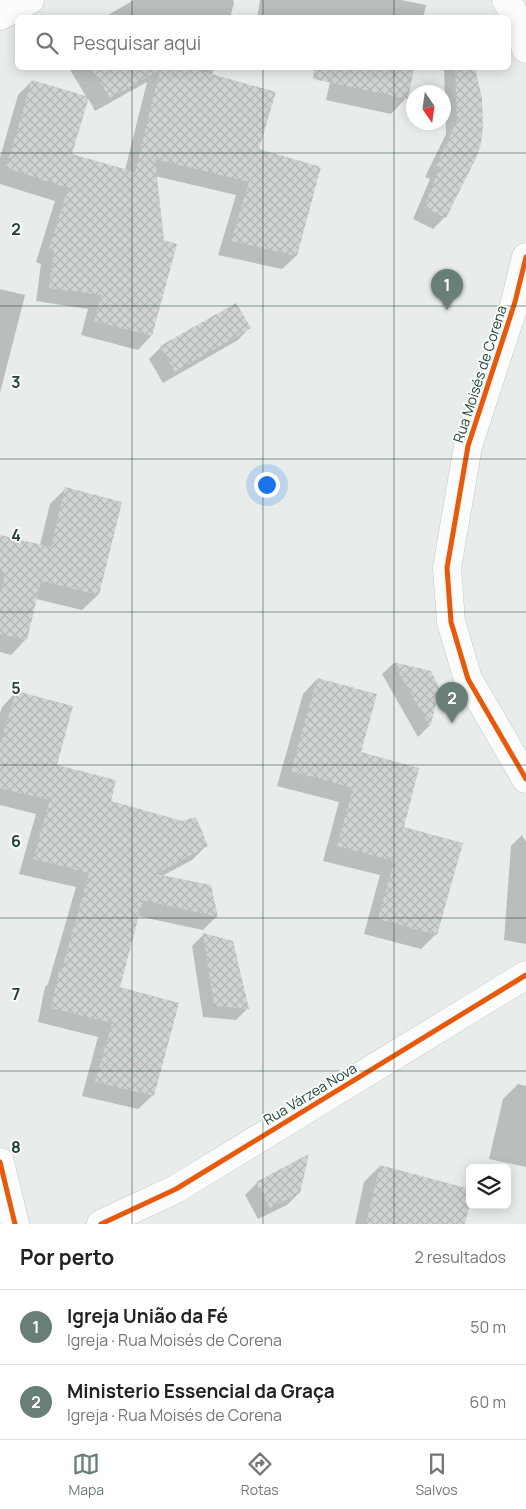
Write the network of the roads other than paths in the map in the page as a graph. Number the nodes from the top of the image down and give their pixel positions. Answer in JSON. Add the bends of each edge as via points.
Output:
{"nodes":[{"id":1,"x":30,"y":0,"type":"edge"},
{"id":2,"x":506,"y":0,"type":"edge"},
{"id":3,"x":0,"y":16,"type":"edge"},
{"id":4,"x":526,"y":49,"type":"edge"},
{"id":5,"x":526,"y":257,"type":"edge"},
{"id":6,"x":526,"y":778,"type":"edge"},
{"id":7,"x":526,"y":975,"type":"edge"},
{"id":8,"x":0,"y":1162,"type":"edge"},
{"id":9,"x":15,"y":1224,"type":"edge"},
{"id":10,"x":101,"y":1224,"type":"edge"}],
"edges":[{"from":1,"to":3,"type":"street"},
{"from":2,"to":4,"type":"street","via":[[517,18]]},
{"from":5,"to":6,"type":"street","name":"Rua Moisés de Corena","via":[[515,302],[468,446],[446,568],[451,622],[468,679]]},
{"from":7,"to":10,"type":"street","name":"Rua Várzea Nova","via":[[176,1188]]},
{"from":8,"to":9,"type":"street"}]}
